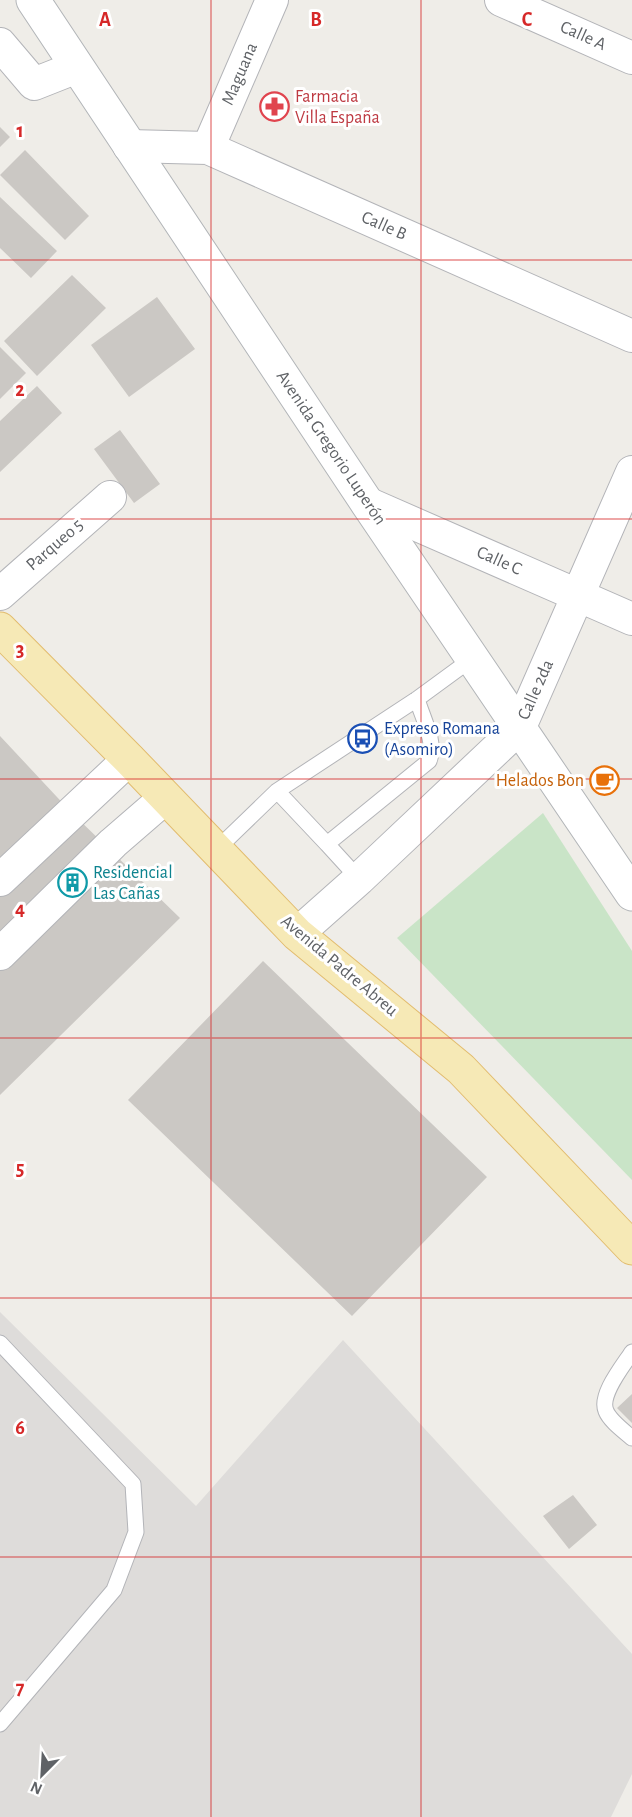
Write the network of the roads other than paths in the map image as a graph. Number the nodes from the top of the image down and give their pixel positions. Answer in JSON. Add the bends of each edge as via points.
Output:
{"nodes":[{"id":1,"x":33,"y":0,"type":"edge"},
{"id":2,"x":272,"y":0,"type":"edge"},
{"id":3,"x":501,"y":0,"type":"edge"},
{"id":4,"x":0,"y":44,"type":"edge"},
{"id":5,"x":632,"y":57,"type":"edge"},
{"id":6,"x":77,"y":67,"type":"junction"},
{"id":7,"x":129,"y":146,"type":"junction"},
{"id":8,"x":208,"y":148,"type":"junction"},
{"id":9,"x":632,"y":336,"type":"edge"},
{"id":10,"x":632,"y":472,"type":"edge"},
{"id":11,"x":110,"y":497,"type":"dead end"},
{"id":12,"x":367,"y":502,"type":"junction"},
{"id":13,"x":0,"y":594,"type":"edge"},
{"id":14,"x":578,"y":595,"type":"junction"},
{"id":15,"x":632,"y":619,"type":"edge"},
{"id":16,"x":0,"y":628,"type":"edge"},
{"id":17,"x":473,"y":658,"type":"junction"},
{"id":18,"x":417,"y":699,"type":"junction"},
{"id":19,"x":520,"y":727,"type":"junction"},
{"id":20,"x":129,"y":759,"type":"junction"},
{"id":21,"x":277,"y":791,"type":"junction"},
{"id":22,"x":165,"y":798,"type":"junction"},
{"id":23,"x":327,"y":844,"type":"junction"},
{"id":24,"x":216,"y":850,"type":"junction"},
{"id":25,"x":0,"y":879,"type":"edge"},
{"id":26,"x":360,"y":879,"type":"junction"},
{"id":27,"x":632,"y":894,"type":"edge"},
{"id":28,"x":297,"y":934,"type":"junction"},
{"id":29,"x":0,"y":954,"type":"edge"},
{"id":30,"x":632,"y":1248,"type":"edge"},
{"id":31,"x":0,"y":1343,"type":"edge"},
{"id":32,"x":632,"y":1352,"type":"edge"},
{"id":33,"x":632,"y":1438,"type":"edge"},
{"id":34,"x":0,"y":1724,"type":"edge"}],
"edges":[{"from":1,"to":6,"type":"main road","name":"Avenida Gregorio Luperón"},
{"from":2,"to":8,"type":"street","name":"Maguana"},
{"from":3,"to":5,"type":"street","name":"Calle A"},
{"from":4,"to":6,"type":"street","via":[[34,84]]},
{"from":6,"to":7,"type":"main road","name":"Avenida Gregorio Luperón"},
{"from":7,"to":8,"type":"street","name":"Calle B"},
{"from":7,"to":12,"type":"main road","name":"Avenida Gregorio Luperón"},
{"from":8,"to":9,"type":"street","name":"Calle B"},
{"from":10,"to":14,"type":"street","name":"Calle 2da"},
{"from":11,"to":13,"type":"street","name":"Parqueo 5"},
{"from":12,"to":14,"type":"street","name":"Calle C"},
{"from":12,"to":17,"type":"main road","name":"Avenida Gregorio Luperón"},
{"from":14,"to":15,"type":"street","name":"Calle C"},
{"from":14,"to":19,"type":"street","name":"Calle 2da"},
{"from":16,"to":20,"type":"main road","name":"Avenida Padre Abreu"},
{"from":17,"to":18,"type":"lane"},
{"from":17,"to":19,"type":"main road","name":"Avenida Gregorio Luperón"},
{"from":18,"to":21,"type":"lane"},
{"from":18,"to":23,"type":"lane","via":[[431,744],[429,761]]},
{"from":19,"to":26,"type":"street","name":"Calle 2da"},
{"from":19,"to":27,"type":"main road","name":"Avenida Gregorio Luperón"},
{"from":20,"to":22,"type":"main road","name":"Avenida Padre Abreu"},
{"from":20,"to":25,"type":"street"},
{"from":21,"to":23,"type":"lane"},
{"from":21,"to":24,"type":"lane"},
{"from":22,"to":24,"type":"main road","name":"Avenida Padre Abreu"},
{"from":22,"to":29,"type":"street","via":[[113,843]]},
{"from":23,"to":26,"type":"lane"},
{"from":24,"to":28,"type":"main road","name":"Avenida Padre Abreu"},
{"from":26,"to":28,"type":"street","name":"Calle 2da"},
{"from":28,"to":30,"type":"main road","name":"Avenida Padre Abreu","via":[[461,1069]]},
{"from":31,"to":34,"type":"lane","via":[[133,1484],[136,1532],[114,1590]]},
{"from":32,"to":33,"type":"lane","via":[[604,1401],[606,1413]]}]}
